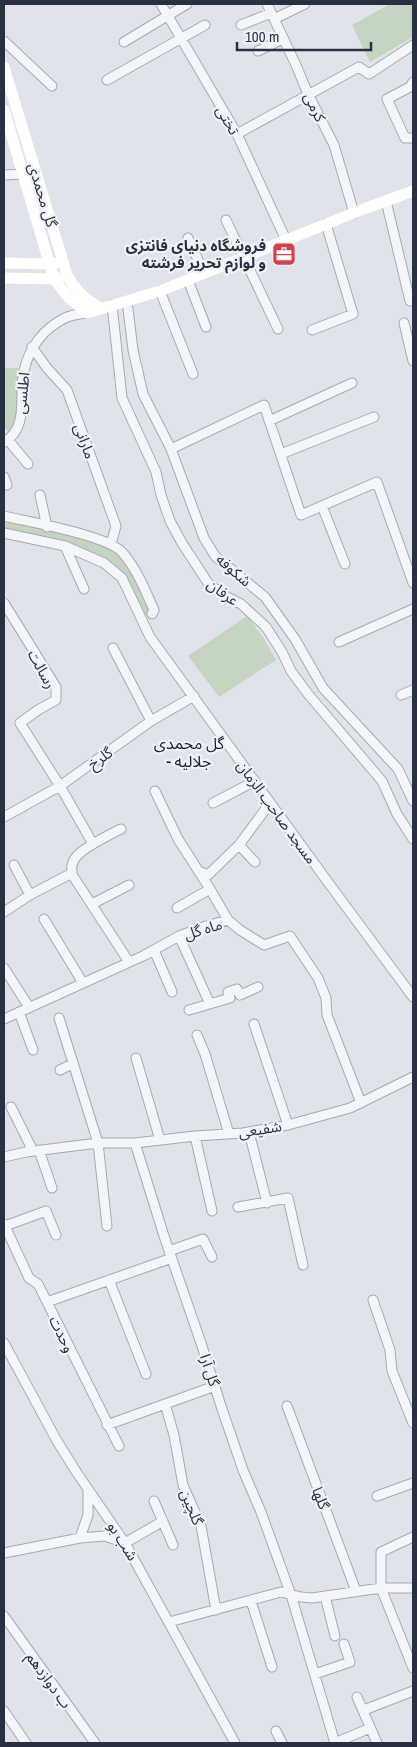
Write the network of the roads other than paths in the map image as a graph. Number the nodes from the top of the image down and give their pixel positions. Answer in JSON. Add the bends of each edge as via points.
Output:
{"nodes":[{"id":1,"x":161,"y":4,"type":"edge"},
{"id":2,"x":187,"y":4,"type":"edge"},
{"id":3,"x":267,"y":4,"type":"edge"},
{"id":4,"x":305,"y":4,"type":"edge"},
{"id":5,"x":168,"y":16,"type":"junction"},
{"id":6,"x":273,"y":16,"type":"junction"},
{"id":7,"x":205,"y":25,"type":"dead end"},
{"id":8,"x":241,"y":25,"type":"dead end"},
{"id":9,"x":283,"y":39,"type":"junction"},
{"id":10,"x":181,"y":40,"type":"junction"},
{"id":11,"x":4,"y":41,"type":"edge"},
{"id":12,"x":124,"y":42,"type":"dead end"},
{"id":13,"x":413,"y":45,"type":"edge"},
{"id":14,"x":258,"y":51,"type":"dead end"},
{"id":15,"x":4,"y":67,"type":"edge"},
{"id":16,"x":107,"y":80,"type":"dead end"},
{"id":17,"x":413,"y":82,"type":"edge"},
{"id":18,"x":52,"y":86,"type":"dead end"},
{"id":19,"x":308,"y":94,"type":"junction"},
{"id":20,"x":4,"y":110,"type":"edge"},
{"id":21,"x":237,"y":134,"type":"junction"},
{"id":22,"x":413,"y":138,"type":"edge"},
{"id":23,"x":24,"y":174,"type":"junction"},
{"id":24,"x":4,"y":175,"type":"edge"},
{"id":25,"x":413,"y":191,"type":"edge"},
{"id":26,"x":386,"y":201,"type":"junction"},
{"id":27,"x":354,"y":213,"type":"junction"},
{"id":28,"x":226,"y":220,"type":"dead end"},
{"id":29,"x":326,"y":224,"type":"junction"},
{"id":30,"x":188,"y":238,"type":"dead end"},
{"id":31,"x":286,"y":240,"type":"junction"},
{"id":32,"x":243,"y":258,"type":"junction"},
{"id":33,"x":64,"y":261,"type":"junction"},
{"id":34,"x":4,"y":263,"type":"edge"},
{"id":35,"x":50,"y":264,"type":"junction"},
{"id":36,"x":204,"y":273,"type":"junction"},
{"id":37,"x":67,"y":275,"type":"junction"},
{"id":38,"x":4,"y":278,"type":"edge"},
{"id":39,"x":54,"y":279,"type":"junction"},
{"id":40,"x":188,"y":280,"type":"junction"},
{"id":41,"x":160,"y":291,"type":"junction"},
{"id":42,"x":127,"y":301,"type":"junction"},
{"id":43,"x":410,"y":301,"type":"dead end"},
{"id":44,"x":107,"y":307,"type":"junction"},
{"id":45,"x":87,"y":313,"type":"junction"},
{"id":46,"x":404,"y":323,"type":"dead end"},
{"id":47,"x":206,"y":327,"type":"dead end"},
{"id":48,"x":278,"y":329,"type":"dead end"},
{"id":49,"x":312,"y":330,"type":"dead end"},
{"id":50,"x":32,"y":347,"type":"junction"},
{"id":51,"x":413,"y":361,"type":"edge"},
{"id":52,"x":192,"y":374,"type":"dead end"},
{"id":53,"x":352,"y":383,"type":"dead end"},
{"id":54,"x":374,"y":417,"type":"dead end"},
{"id":55,"x":269,"y":421,"type":"junction"},
{"id":56,"x":6,"y":441,"type":"edge"},
{"id":57,"x":171,"y":449,"type":"junction"},
{"id":58,"x":281,"y":454,"type":"junction"},
{"id":59,"x":28,"y":464,"type":"dead end"},
{"id":60,"x":40,"y":495,"type":"dead end"},
{"id":61,"x":322,"y":506,"type":"junction"},
{"id":62,"x":4,"y":516,"type":"edge"},
{"id":63,"x":47,"y":527,"type":"junction"},
{"id":64,"x":4,"y":533,"type":"edge"},
{"id":65,"x":111,"y":544,"type":"junction"},
{"id":66,"x":65,"y":546,"type":"junction"},
{"id":67,"x":345,"y":564,"type":"dead end"},
{"id":68,"x":413,"y":583,"type":"edge"},
{"id":69,"x":84,"y":588,"type":"dead end"},
{"id":70,"x":4,"y":604,"type":"edge"},
{"id":71,"x":413,"y":609,"type":"edge"},
{"id":72,"x":152,"y":614,"type":"dead end"},
{"id":73,"x":339,"y":642,"type":"dead end"},
{"id":74,"x":113,"y":648,"type":"dead end"},
{"id":75,"x":413,"y":690,"type":"edge"},
{"id":76,"x":401,"y":695,"type":"dead end"},
{"id":77,"x":194,"y":696,"type":"junction"},
{"id":78,"x":151,"y":721,"type":"junction"},
{"id":79,"x":255,"y":781,"type":"junction"},
{"id":80,"x":60,"y":786,"type":"junction"},
{"id":81,"x":155,"y":792,"type":"dead end"},
{"id":82,"x":413,"y":801,"type":"edge"},
{"id":83,"x":213,"y":803,"type":"dead end"},
{"id":84,"x":270,"y":803,"type":"junction"},
{"id":85,"x":4,"y":817,"type":"edge"},
{"id":86,"x":121,"y":829,"type":"dead end"},
{"id":87,"x":413,"y":839,"type":"edge"},
{"id":88,"x":93,"y":844,"type":"junction"},
{"id":89,"x":239,"y":845,"type":"junction"},
{"id":90,"x":255,"y":862,"type":"dead end"},
{"id":91,"x":14,"y":865,"type":"dead end"},
{"id":92,"x":198,"y":870,"type":"junction"},
{"id":93,"x":72,"y":873,"type":"junction"},
{"id":94,"x":130,"y":885,"type":"dead end"},
{"id":95,"x":210,"y":889,"type":"junction"},
{"id":96,"x":30,"y":895,"type":"junction"},
{"id":97,"x":92,"y":904,"type":"junction"},
{"id":98,"x":177,"y":908,"type":"dead end"},
{"id":99,"x":4,"y":912,"type":"edge"},
{"id":100,"x":44,"y":920,"type":"dead end"},
{"id":101,"x":228,"y":920,"type":"junction"},
{"id":102,"x":179,"y":936,"type":"junction"},
{"id":103,"x":154,"y":950,"type":"junction"},
{"id":104,"x":129,"y":962,"type":"junction"},
{"id":105,"x":4,"y":968,"type":"edge"},
{"id":106,"x":83,"y":983,"type":"junction"},
{"id":107,"x":258,"y":987,"type":"dead end"},
{"id":108,"x":172,"y":992,"type":"dead end"},
{"id":109,"x":413,"y":997,"type":"edge"},
{"id":110,"x":210,"y":1004,"type":"junction"},
{"id":111,"x":30,"y":1007,"type":"junction"},
{"id":112,"x":189,"y":1010,"type":"dead end"},
{"id":113,"x":19,"y":1012,"type":"junction"},
{"id":114,"x":4,"y":1018,"type":"edge"},
{"id":115,"x":59,"y":1018,"type":"dead end"},
{"id":116,"x":254,"y":1024,"type":"dead end"},
{"id":117,"x":198,"y":1034,"type":"dead end"},
{"id":118,"x":33,"y":1050,"type":"dead end"},
{"id":119,"x":136,"y":1058,"type":"dead end"},
{"id":120,"x":72,"y":1064,"type":"junction"},
{"id":121,"x":60,"y":1070,"type":"dead end"},
{"id":122,"x":413,"y":1077,"type":"edge"},
{"id":123,"x":361,"y":1103,"type":"junction"},
{"id":124,"x":11,"y":1107,"type":"dead end"},
{"id":125,"x":288,"y":1125,"type":"junction"},
{"id":126,"x":249,"y":1132,"type":"junction"},
{"id":127,"x":228,"y":1134,"type":"junction"},
{"id":128,"x":195,"y":1136,"type":"junction"},
{"id":129,"x":160,"y":1140,"type":"junction"},
{"id":130,"x":98,"y":1143,"type":"junction"},
{"id":131,"x":135,"y":1143,"type":"junction"},
{"id":132,"x":36,"y":1151,"type":"junction"},
{"id":133,"x":4,"y":1156,"type":"edge"},
{"id":134,"x":52,"y":1188,"type":"dead end"},
{"id":135,"x":266,"y":1203,"type":"junction"},
{"id":136,"x":238,"y":1207,"type":"dead end"},
{"id":137,"x":212,"y":1210,"type":"dead end"},
{"id":138,"x":107,"y":1226,"type":"dead end"},
{"id":139,"x":5,"y":1229,"type":"edge"},
{"id":140,"x":56,"y":1235,"type":"dead end"},
{"id":141,"x":170,"y":1254,"type":"junction"},
{"id":142,"x":212,"y":1256,"type":"dead end"},
{"id":143,"x":303,"y":1265,"type":"dead end"},
{"id":144,"x":109,"y":1280,"type":"junction"},
{"id":145,"x":373,"y":1300,"type":"dead end"},
{"id":146,"x":47,"y":1302,"type":"junction"},
{"id":147,"x":4,"y":1342,"type":"edge"},
{"id":148,"x":146,"y":1374,"type":"dead end"},
{"id":149,"x":215,"y":1386,"type":"junction"},
{"id":150,"x":165,"y":1404,"type":"junction"},
{"id":151,"x":287,"y":1406,"type":"dead end"},
{"id":152,"x":413,"y":1423,"type":"edge"},
{"id":153,"x":107,"y":1425,"type":"junction"},
{"id":154,"x":119,"y":1446,"type":"dead end"},
{"id":155,"x":413,"y":1484,"type":"edge"},
{"id":156,"x":88,"y":1488,"type":"junction"},
{"id":157,"x":377,"y":1496,"type":"dead end"},
{"id":158,"x":154,"y":1500,"type":"dead end"},
{"id":159,"x":163,"y":1521,"type":"junction"},
{"id":160,"x":413,"y":1537,"type":"edge"},
{"id":161,"x":80,"y":1538,"type":"junction"},
{"id":162,"x":125,"y":1543,"type":"junction"},
{"id":163,"x":173,"y":1545,"type":"dead end"},
{"id":164,"x":4,"y":1553,"type":"edge"},
{"id":165,"x":381,"y":1588,"type":"junction"},
{"id":166,"x":413,"y":1588,"type":"edge"},
{"id":167,"x":356,"y":1591,"type":"junction"},
{"id":168,"x":291,"y":1595,"type":"junction"},
{"id":169,"x":325,"y":1596,"type":"junction"},
{"id":170,"x":251,"y":1601,"type":"junction"},
{"id":171,"x":216,"y":1610,"type":"junction"},
{"id":172,"x":4,"y":1616,"type":"edge"},
{"id":173,"x":170,"y":1622,"type":"junction"},
{"id":174,"x":335,"y":1636,"type":"dead end"},
{"id":175,"x":344,"y":1644,"type":"dead end"},
{"id":176,"x":272,"y":1667,"type":"dead end"},
{"id":177,"x":413,"y":1668,"type":"edge"},
{"id":178,"x":315,"y":1674,"type":"junction"},
{"id":179,"x":413,"y":1691,"type":"edge"},
{"id":180,"x":357,"y":1697,"type":"dead end"},
{"id":181,"x":364,"y":1710,"type":"junction"},
{"id":182,"x":4,"y":1711,"type":"edge"},
{"id":183,"x":370,"y":1728,"type":"junction"},
{"id":184,"x":276,"y":1731,"type":"dead end"},
{"id":185,"x":26,"y":1743,"type":"edge"},
{"id":186,"x":95,"y":1743,"type":"edge"},
{"id":187,"x":235,"y":1743,"type":"edge"},
{"id":188,"x":282,"y":1743,"type":"edge"},
{"id":189,"x":377,"y":1743,"type":"edge"}],
"edges":[{"from":1,"to":5,"type":"street","name":"تختی"},
{"from":2,"to":5,"type":"street"},
{"from":3,"to":6,"type":"street","name":"کرمی"},
{"from":4,"to":6,"type":"street"},
{"from":5,"to":10,"type":"street","name":"تختی"},
{"from":5,"to":12,"type":"street"},
{"from":6,"to":8,"type":"street"},
{"from":6,"to":9,"type":"street","name":"کرمی"},
{"from":7,"to":10,"type":"street"},
{"from":9,"to":14,"type":"street"},
{"from":9,"to":19,"type":"street","name":"کرمی"},
{"from":10,"to":16,"type":"street"},
{"from":10,"to":21,"type":"street","name":"تختی"},
{"from":11,"to":18,"type":"street"},
{"from":13,"to":19,"type":"street","via":[[369,74],[360,67]]},
{"from":15,"to":33,"type":"street","name":"گل محمدی"},
{"from":17,"to":22,"type":"street","via":[[387,99],[405,138]]},
{"from":19,"to":21,"type":"street"},
{"from":19,"to":27,"type":"street","name":"کرمی","via":[[334,145]]},
{"from":20,"to":23,"type":"street","name":"گل محمدی"},
{"from":21,"to":31,"type":"street","name":"تختی"},
{"from":23,"to":24,"type":"street"},
{"from":23,"to":35,"type":"street","name":"گل محمدی"},
{"from":25,"to":26,"type":"street"},
{"from":26,"to":27,"type":"street"},
{"from":26,"to":43,"type":"street"},
{"from":27,"to":29,"type":"street"},
{"from":28,"to":32,"type":"street"},
{"from":29,"to":31,"type":"street"},
{"from":29,"to":49,"type":"street","via":[[353,314]]},
{"from":30,"to":36,"type":"street"},
{"from":31,"to":32,"type":"street"},
{"from":32,"to":36,"type":"street"},
{"from":32,"to":48,"type":"street"},
{"from":33,"to":35,"type":"street"},
{"from":33,"to":37,"type":"street","name":"گل محمدی"},
{"from":34,"to":35,"type":"street"},
{"from":35,"to":39,"type":"street","name":"گل محمدی"},
{"from":36,"to":40,"type":"street"},
{"from":37,"to":39,"type":"street"},
{"from":37,"to":44,"type":"street","name":"گل محمدی","via":[[77,292],[89,302]]},
{"from":38,"to":39,"type":"street"},
{"from":39,"to":45,"type":"street","name":"گل محمدی"},
{"from":40,"to":41,"type":"street"},
{"from":40,"to":47,"type":"street"},
{"from":41,"to":42,"type":"street"},
{"from":41,"to":52,"type":"street"},
{"from":42,"to":44,"type":"street"},
{"from":42,"to":57,"type":"street","name":"شکوفه","via":[[143,394]]},
{"from":44,"to":45,"type":"street"},
{"from":44,"to":87,"type":"street","name":"عرفان","via":[[122,398],[156,472],[170,520],[182,544],[208,583],[241,604],[266,627],[308,694],[382,781]]},
{"from":45,"to":50,"type":"street","name":"اطلسی","via":[[66,317],[53,325]]},
{"from":46,"to":51,"type":"street"},
{"from":50,"to":56,"type":"street","name":"اطلسی","via":[[23,372],[22,410],[18,426]]},
{"from":50,"to":65,"type":"street","name":"مارانی","via":[[67,390],[116,526]]},
{"from":53,"to":55,"type":"street"},
{"from":54,"to":58,"type":"street"},
{"from":55,"to":57,"type":"street","via":[[264,405]]},
{"from":55,"to":58,"type":"street"},
{"from":56,"to":59,"type":"street"},
{"from":57,"to":82,"type":"street","name":"شکوفه","via":[[204,538],[215,556],[265,597],[323,688],[398,769]]},
{"from":58,"to":61,"type":"street","via":[[301,515]]},
{"from":60,"to":63,"type":"street"},
{"from":61,"to":67,"type":"street"},
{"from":61,"to":68,"type":"street","via":[[377,482]]},
{"from":62,"to":63,"type":"street"},
{"from":63,"to":65,"type":"street"},
{"from":64,"to":66,"type":"street","name":"مسجد صاحب الزمان"},
{"from":65,"to":72,"type":"street","via":[[121,551],[136,571],[154,610]]},
{"from":66,"to":69,"type":"street"},
{"from":66,"to":77,"type":"street","name":"مسجد صاحب الزمان","via":[[104,563],[122,578],[150,636]]},
{"from":70,"to":80,"type":"street","name":"رسالت","via":[[56,688],[56,700],[20,723]]},
{"from":71,"to":73,"type":"street"},
{"from":74,"to":78,"type":"street"},
{"from":75,"to":76,"type":"street"},
{"from":77,"to":78,"type":"street","name":"گلرخ"},
{"from":77,"to":79,"type":"street","name":"مسجد صاحب الزمان"},
{"from":78,"to":80,"type":"street","name":"گلرخ"},
{"from":79,"to":83,"type":"street"},
{"from":79,"to":84,"type":"street","name":"مسجد صاحب الزمان"},
{"from":80,"to":85,"type":"street","name":"گلرخ"},
{"from":80,"to":88,"type":"street"},
{"from":81,"to":92,"type":"street","via":[[178,839]]},
{"from":84,"to":89,"type":"street"},
{"from":84,"to":109,"type":"street","name":"مسجد صاحب الزمان"},
{"from":86,"to":88,"type":"street"},
{"from":88,"to":93,"type":"street","via":[[76,857]]},
{"from":89,"to":90,"type":"street"},
{"from":89,"to":92,"type":"street","via":[[208,875]]},
{"from":91,"to":96,"type":"street"},
{"from":92,"to":95,"type":"street"},
{"from":93,"to":96,"type":"street"},
{"from":93,"to":97,"type":"street"},
{"from":94,"to":97,"type":"street"},
{"from":95,"to":98,"type":"street"},
{"from":95,"to":101,"type":"street"},
{"from":96,"to":99,"type":"street"},
{"from":97,"to":104,"type":"street"},
{"from":100,"to":106,"type":"street"},
{"from":101,"to":102,"type":"street","name":"ماه گل"},
{"from":101,"to":123,"type":"street","name":"ماه گل","via":[[264,945],[290,936],[326,998],[327,1015]]},
{"from":102,"to":103,"type":"street","name":"ماه گل"},
{"from":102,"to":110,"type":"street"},
{"from":103,"to":104,"type":"street","name":"ماه گل"},
{"from":103,"to":108,"type":"street"},
{"from":104,"to":106,"type":"street","name":"ماه گل"},
{"from":105,"to":111,"type":"street"},
{"from":106,"to":111,"type":"street","name":"ماه گل"},
{"from":107,"to":110,"type":"street","via":[[240,995],[237,989],[228,992],[230,998]]},
{"from":110,"to":112,"type":"street"},
{"from":111,"to":113,"type":"street","name":"ماه گل"},
{"from":113,"to":114,"type":"street","name":"ماه گل"},
{"from":113,"to":118,"type":"street"},
{"from":115,"to":120,"type":"street"},
{"from":116,"to":125,"type":"street"},
{"from":117,"to":127,"type":"street"},
{"from":119,"to":129,"type":"street"},
{"from":120,"to":121,"type":"street"},
{"from":120,"to":130,"type":"street"},
{"from":122,"to":123,"type":"street","name":"شفیعی"},
{"from":123,"to":125,"type":"street","name":"شفیعی"},
{"from":124,"to":132,"type":"street"},
{"from":125,"to":126,"type":"street","name":"شفیعی"},
{"from":126,"to":127,"type":"street","name":"شفیعی"},
{"from":126,"to":135,"type":"street"},
{"from":127,"to":128,"type":"street","name":"شفیعی"},
{"from":128,"to":129,"type":"street","name":"شفیعی"},
{"from":128,"to":137,"type":"street"},
{"from":129,"to":131,"type":"street","name":"شفیعی"},
{"from":130,"to":131,"type":"street","name":"شفیعی"},
{"from":130,"to":132,"type":"street","name":"شفیعی"},
{"from":130,"to":138,"type":"street"},
{"from":131,"to":141,"type":"street","name":"گل آرا"},
{"from":132,"to":133,"type":"street","name":"شفیعی"},
{"from":132,"to":134,"type":"street"},
{"from":135,"to":136,"type":"street"},
{"from":135,"to":143,"type":"street","via":[[288,1198]]},
{"from":139,"to":140,"type":"street","via":[[46,1211]]},
{"from":139,"to":146,"type":"street","name":"وحدت","via":[[29,1278],[38,1284]]},
{"from":141,"to":142,"type":"street","via":[[203,1239]]},
{"from":141,"to":144,"type":"street"},
{"from":141,"to":149,"type":"street","name":"گل آرا"},
{"from":144,"to":146,"type":"street"},
{"from":144,"to":148,"type":"street"},
{"from":145,"to":152,"type":"street","via":[[390,1350],[392,1371]]},
{"from":146,"to":153,"type":"street","name":"وحدت"},
{"from":147,"to":156,"type":"street","name":"شب بو","via":[[57,1441]]},
{"from":149,"to":150,"type":"street"},
{"from":149,"to":168,"type":"street","name":"گل آرا"},
{"from":150,"to":153,"type":"street"},
{"from":150,"to":171,"type":"street","name":"گلچین","via":[[183,1485],[201,1526]]},
{"from":151,"to":167,"type":"street","name":"گلها"},
{"from":153,"to":154,"type":"street","name":"وحدت"},
{"from":155,"to":157,"type":"street"},
{"from":156,"to":161,"type":"street","via":[[88,1515]]},
{"from":156,"to":162,"type":"street","name":"شب بو"},
{"from":158,"to":159,"type":"street"},
{"from":159,"to":162,"type":"street"},
{"from":159,"to":163,"type":"street"},
{"from":160,"to":165,"type":"street","via":[[381,1552]]},
{"from":161,"to":162,"type":"street","via":[[105,1536]]},
{"from":161,"to":164,"type":"street"},
{"from":162,"to":173,"type":"street","name":"شب بو"},
{"from":165,"to":166,"type":"street"},
{"from":165,"to":167,"type":"street"},
{"from":165,"to":177,"type":"street"},
{"from":167,"to":169,"type":"street"},
{"from":168,"to":169,"type":"street"},
{"from":168,"to":170,"type":"street","via":[[281,1592]]},
{"from":168,"to":178,"type":"street","name":"گل آرا"},
{"from":169,"to":174,"type":"street"},
{"from":170,"to":171,"type":"street"},
{"from":170,"to":176,"type":"street"},
{"from":171,"to":173,"type":"street"},
{"from":172,"to":186,"type":"street","name":"ب دوازدهم"},
{"from":173,"to":187,"type":"street","name":"شب بو"},
{"from":175,"to":178,"type":"street","via":[[350,1662]]},
{"from":178,"to":183,"type":"street","name":"گل آرا","via":[[335,1743]]},
{"from":179,"to":181,"type":"street"},
{"from":180,"to":181,"type":"street"},
{"from":181,"to":183,"type":"street"},
{"from":182,"to":185,"type":"street"},
{"from":183,"to":189,"type":"street"},
{"from":184,"to":188,"type":"street"}]}
